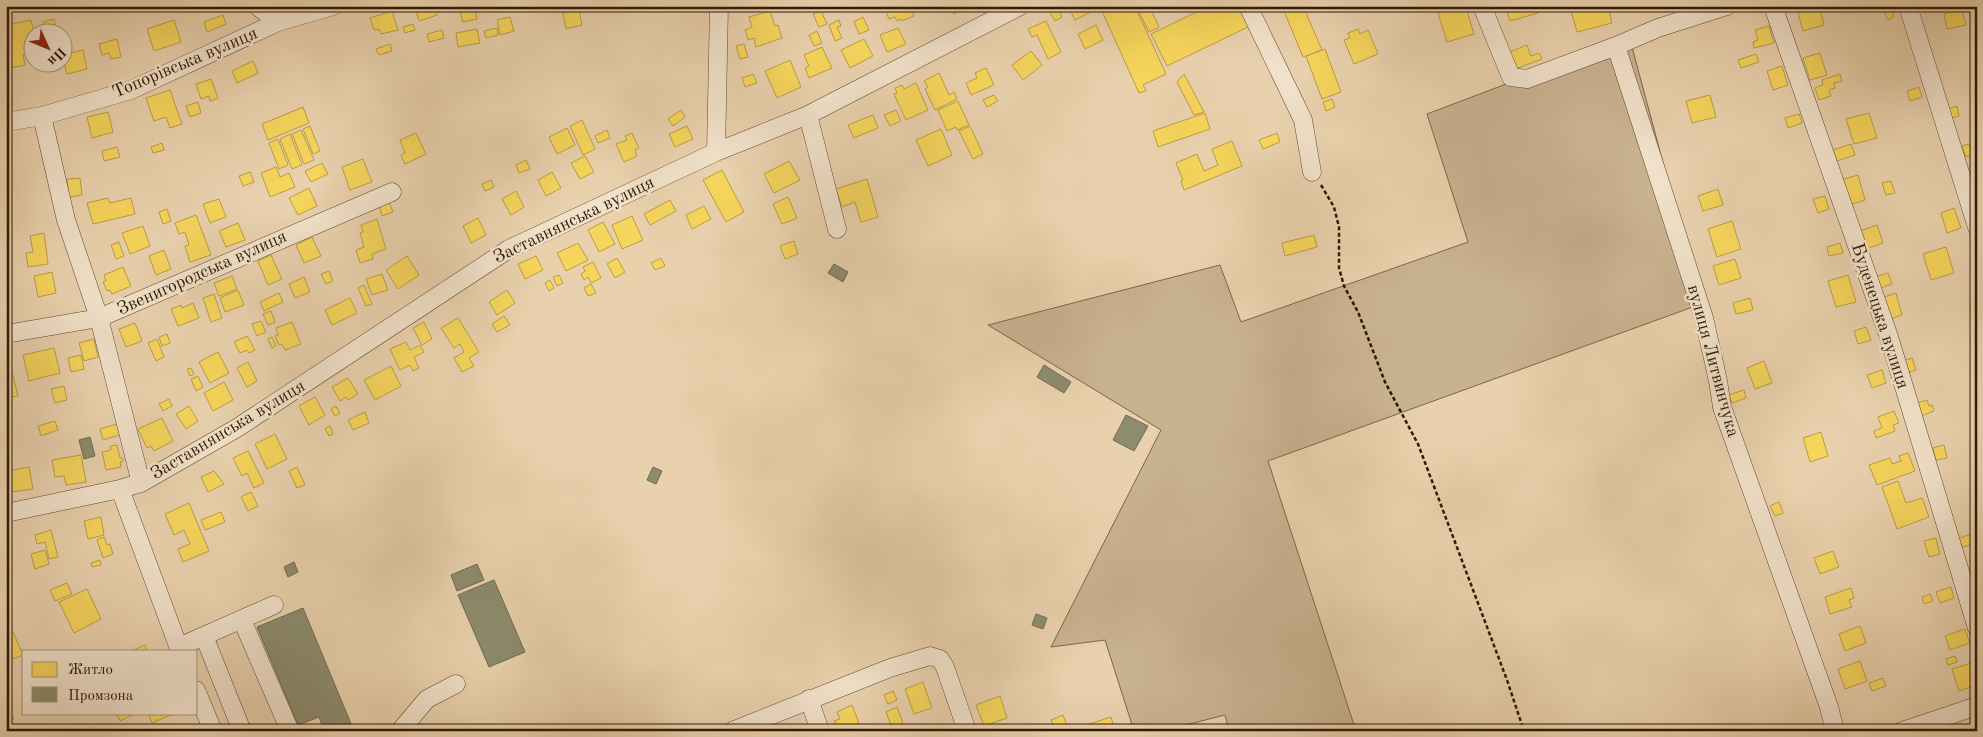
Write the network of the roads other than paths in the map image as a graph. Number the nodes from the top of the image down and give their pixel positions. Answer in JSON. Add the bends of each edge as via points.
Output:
{"nodes":[{"id":1,"x":257,"y":6,"type":"edge"},
{"id":2,"x":333,"y":6,"type":"edge"},
{"id":3,"x":719,"y":6,"type":"edge"},
{"id":4,"x":1020,"y":6,"type":"edge"},
{"id":5,"x":1248,"y":6,"type":"edge"},
{"id":6,"x":1482,"y":6,"type":"edge"},
{"id":7,"x":1727,"y":6,"type":"edge"},
{"id":8,"x":1773,"y":6,"type":"edge"},
{"id":9,"x":1908,"y":6,"type":"edge"},
{"id":10,"x":278,"y":22,"type":"junction"},
{"id":11,"x":1616,"y":46,"type":"junction"},
{"id":12,"x":808,"y":115,"type":"junction"},
{"id":13,"x":42,"y":116,"type":"junction"},
{"id":14,"x":6,"y":122,"type":"edge"},
{"id":15,"x":716,"y":152,"type":"junction"},
{"id":16,"x":1312,"y":172,"type":"road end"},
{"id":17,"x":392,"y":192,"type":"dead end"},
{"id":18,"x":1977,"y":227,"type":"edge"},
{"id":19,"x":837,"y":229,"type":"dead end"},
{"id":20,"x":99,"y":318,"type":"junction"},
{"id":21,"x":6,"y":334,"type":"edge"},
{"id":22,"x":141,"y":483,"type":"junction"},
{"id":23,"x":120,"y":489,"type":"junction"},
{"id":24,"x":6,"y":513,"type":"edge"},
{"id":25,"x":274,"y":605,"type":"dead end"},
{"id":26,"x":242,"y":620,"type":"junction"},
{"id":27,"x":1977,"y":628,"type":"edge"},
{"id":28,"x":204,"y":636,"type":"junction"},
{"id":29,"x":180,"y":649,"type":"edge"},
{"id":30,"x":456,"y":684,"type":"dead end"},
{"id":31,"x":198,"y":695,"type":"edge"},
{"id":32,"x":809,"y":699,"type":"junction"},
{"id":33,"x":1977,"y":706,"type":"edge"},
{"id":34,"x":213,"y":731,"type":"edge"},
{"id":35,"x":242,"y":731,"type":"edge"},
{"id":36,"x":290,"y":731,"type":"edge"},
{"id":37,"x":400,"y":731,"type":"edge"},
{"id":38,"x":732,"y":731,"type":"edge"},
{"id":39,"x":820,"y":731,"type":"edge"},
{"id":40,"x":967,"y":731,"type":"edge"},
{"id":41,"x":1836,"y":731,"type":"edge"},
{"id":42,"x":1902,"y":731,"type":"edge"}],
"edges":[{"from":1,"to":10,"type":"street"},
{"from":2,"to":10,"type":"street","name":"Топорівська вулиця"},
{"from":3,"to":15,"type":"street"},
{"from":4,"to":12,"type":"street","name":"Заставнянська вулиця"},
{"from":5,"to":16,"type":"street","via":[[1303,120]]},
{"from":6,"to":11,"type":"street","via":[[1511,77],[1527,79]]},
{"from":7,"to":11,"type":"street","via":[[1658,28]]},
{"from":8,"to":27,"type":"street","name":"Буденецька вулиця","via":[[1889,337]]},
{"from":9,"to":18,"type":"street"},
{"from":10,"to":13,"type":"street","name":"Топорівська вулиця","via":[[131,90]]},
{"from":11,"to":41,"type":"street","name":"вулиця Литвинчука","via":[[1704,318],[1722,408]]},
{"from":12,"to":15,"type":"street","name":"Заставнянська вулиця"},
{"from":12,"to":19,"type":"street"},
{"from":13,"to":14,"type":"street","name":"Топорівська вулиця"},
{"from":13,"to":20,"type":"street","via":[[66,220]]},
{"from":15,"to":22,"type":"street","name":"Заставнянська вулиця","via":[[509,249],[237,428]]},
{"from":17,"to":20,"type":"street","name":"Звенигородська вулиця"},
{"from":20,"to":21,"type":"street","name":"Звенигородська вулиця"},
{"from":20,"to":22,"type":"street"},
{"from":22,"to":23,"type":"street","name":"Заставнянська вулиця"},
{"from":23,"to":24,"type":"street","name":"Заставнянська вулиця"},
{"from":23,"to":29,"type":"street"},
{"from":25,"to":26,"type":"street"},
{"from":26,"to":28,"type":"street"},
{"from":26,"to":36,"type":"street"},
{"from":28,"to":29,"type":"street"},
{"from":28,"to":35,"type":"street"},
{"from":30,"to":37,"type":"street","via":[[427,699]]},
{"from":31,"to":34,"type":"street"},
{"from":32,"to":38,"type":"street"},
{"from":32,"to":39,"type":"street"},
{"from":32,"to":40,"type":"street","via":[[930,656],[940,659],[945,667]]},
{"from":33,"to":42,"type":"street"}]}
